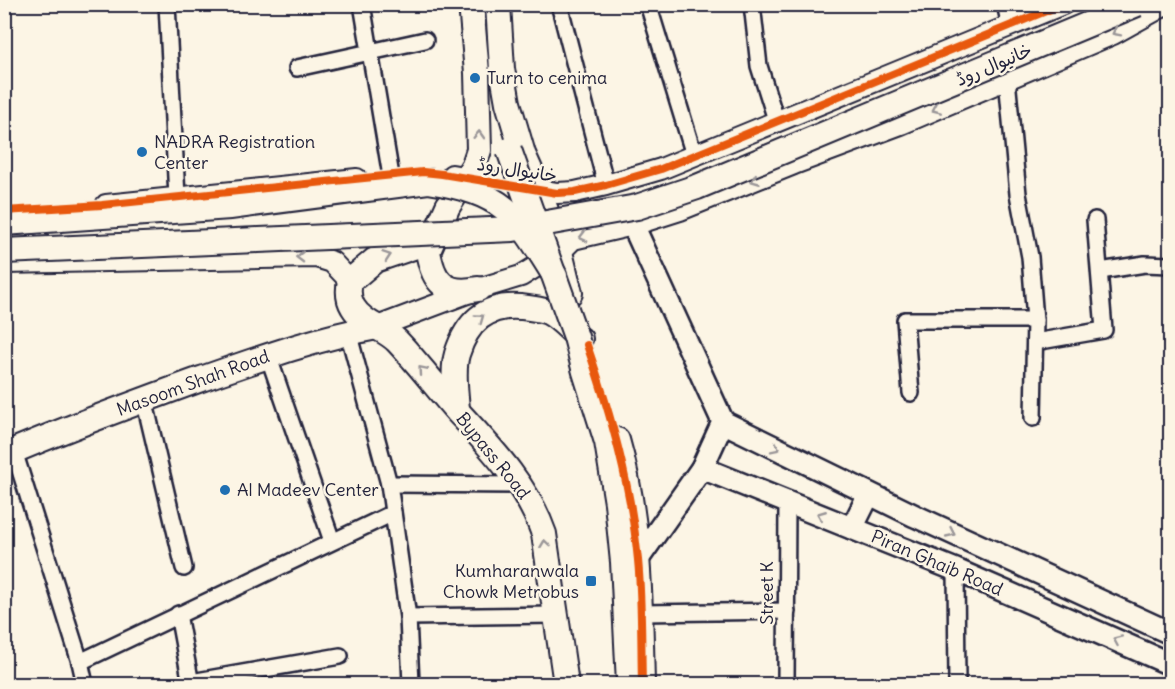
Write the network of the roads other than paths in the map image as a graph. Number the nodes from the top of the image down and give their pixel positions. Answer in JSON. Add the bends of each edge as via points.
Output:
{"nodes":[{"id":1,"x":167,"y":4,"type":"edge"},
{"id":2,"x":362,"y":4,"type":"edge"},
{"id":3,"x":471,"y":4,"type":"edge"},
{"id":4,"x":484,"y":4,"type":"edge"},
{"id":5,"x":498,"y":4,"type":"edge"},
{"id":6,"x":560,"y":4,"type":"edge"},
{"id":7,"x":648,"y":4,"type":"edge"},
{"id":8,"x":752,"y":4,"type":"edge"},
{"id":9,"x":1005,"y":4,"type":"edge"},
{"id":10,"x":1063,"y":4,"type":"edge"},
{"id":11,"x":1100,"y":4,"type":"edge"},
{"id":12,"x":1137,"y":4,"type":"edge"},
{"id":13,"x":1167,"y":4,"type":"edge"},
{"id":14,"x":1010,"y":26,"type":"junction"},
{"id":15,"x":425,"y":40,"type":"dead end"},
{"id":16,"x":368,"y":53,"type":"junction"},
{"id":17,"x":297,"y":68,"type":"dead end"},
{"id":18,"x":1007,"y":79,"type":"junction"},
{"id":19,"x":777,"y":123,"type":"junction"},
{"id":20,"x":694,"y":155,"type":"junction"},
{"id":21,"x":657,"y":171,"type":"junction"},
{"id":22,"x":391,"y":176,"type":"junction"},
{"id":23,"x":465,"y":178,"type":"junction"},
{"id":24,"x":606,"y":185,"type":"junction"},
{"id":25,"x":539,"y":190,"type":"junction"},
{"id":26,"x":177,"y":197,"type":"junction"},
{"id":27,"x":4,"y":211,"type":"edge"},
{"id":28,"x":668,"y":214,"type":"junction"},
{"id":29,"x":1095,"y":220,"type":"dead end"},
{"id":30,"x":4,"y":223,"type":"edge"},
{"id":31,"x":633,"y":225,"type":"junction"},
{"id":32,"x":4,"y":240,"type":"edge"},
{"id":33,"x":431,"y":241,"type":"junction"},
{"id":34,"x":4,"y":251,"type":"edge"},
{"id":35,"x":560,"y":252,"type":"junction"},
{"id":36,"x":4,"y":263,"type":"edge"},
{"id":37,"x":1170,"y":265,"type":"edge"},
{"id":38,"x":1100,"y":271,"type":"junction"},
{"id":39,"x":555,"y":276,"type":"junction"},
{"id":40,"x":350,"y":281,"type":"junction"},
{"id":41,"x":478,"y":289,"type":"junction"},
{"id":42,"x":1035,"y":320,"type":"junction"},
{"id":43,"x":377,"y":327,"type":"junction"},
{"id":44,"x":348,"y":332,"type":"junction"},
{"id":45,"x":1035,"y":342,"type":"junction"},
{"id":46,"x":587,"y":345,"type":"junction"},
{"id":47,"x":268,"y":355,"type":"junction"},
{"id":48,"x":911,"y":393,"type":"dead end"},
{"id":49,"x":144,"y":399,"type":"junction"},
{"id":50,"x":457,"y":410,"type":"junction"},
{"id":51,"x":1033,"y":418,"type":"dead end"},
{"id":52,"x":723,"y":422,"type":"junction"},
{"id":53,"x":8,"y":455,"type":"edge"},
{"id":54,"x":702,"y":468,"type":"junction"},
{"id":55,"x":389,"y":484,"type":"junction"},
{"id":56,"x":520,"y":485,"type":"junction"},
{"id":57,"x":869,"y":494,"type":"junction"},
{"id":58,"x":787,"y":502,"type":"junction"},
{"id":59,"x":393,"y":513,"type":"junction"},
{"id":60,"x":852,"y":528,"type":"junction"},
{"id":61,"x":332,"y":541,"type":"junction"},
{"id":62,"x":638,"y":559,"type":"junction"},
{"id":63,"x":184,"y":568,"type":"dead end"},
{"id":64,"x":956,"y":570,"type":"junction"},
{"id":65,"x":1067,"y":586,"type":"junction"},
{"id":66,"x":787,"y":611,"type":"junction"},
{"id":67,"x":641,"y":613,"type":"junction"},
{"id":68,"x":1054,"y":613,"type":"junction"},
{"id":69,"x":178,"y":614,"type":"junction"},
{"id":70,"x":555,"y":615,"type":"junction"},
{"id":71,"x":408,"y":617,"type":"junction"},
{"id":72,"x":1170,"y":633,"type":"edge"},
{"id":73,"x":340,"y":656,"type":"dead end"},
{"id":74,"x":80,"y":662,"type":"junction"},
{"id":75,"x":1170,"y":664,"type":"edge"},
{"id":76,"x":191,"y":683,"type":"edge"},
{"id":77,"x":85,"y":684,"type":"edge"},
{"id":78,"x":411,"y":684,"type":"edge"},
{"id":79,"x":566,"y":684,"type":"edge"},
{"id":80,"x":628,"y":684,"type":"edge"},
{"id":81,"x":642,"y":684,"type":"edge"},
{"id":82,"x":786,"y":684,"type":"edge"},
{"id":83,"x":957,"y":684,"type":"edge"}],
"edges":[{"from":1,"to":26,"type":"street"},
{"from":2,"to":16,"type":"street"},
{"from":23,"to":3,"type":"main road","one_way":true,"via":[[479,150],[480,125]]},
{"from":4,"to":39,"type":"main road","bridge":true,"via":[[486,44],[499,115]]},
{"from":5,"to":25,"type":"main road","via":[[508,103]]},
{"from":6,"to":24,"type":"street"},
{"from":7,"to":20,"type":"street"},
{"from":8,"to":19,"type":"street","via":[[759,66]]},
{"from":9,"to":14,"type":"street"},
{"from":10,"to":14,"type":"street","name":"خانیوال روڈ"},
{"from":11,"to":32,"type":"main road","name":"خانیوال روڈ","bridge":true,"via":[[716,169],[645,194],[608,202],[504,217]]},
{"from":12,"to":34,"type":"main road","name":"خانیوال روڈ","bridge":true,"via":[[697,187],[637,207],[513,229]]},
{"from":13,"to":18,"type":"street","one_way":true,"via":[[1113,34]]},
{"from":14,"to":19,"type":"street","name":"خانیوال روڈ"},
{"from":15,"to":16,"type":"street"},
{"from":16,"to":17,"type":"street"},
{"from":16,"to":22,"type":"street"},
{"from":18,"to":28,"type":"street","one_way":true},
{"from":18,"to":42,"type":"street"},
{"from":19,"to":20,"type":"street","name":"خانیوال روڈ"},
{"from":20,"to":21,"type":"street","name":"خانیوال روڈ"},
{"from":21,"to":24,"type":"street","name":"خانیوال روڈ"},
{"from":21,"to":28,"type":"street","via":[[686,173],[693,183],[693,194],[686,204]]},
{"from":22,"to":23,"type":"street","name":"خانیوال روڈ","via":[[423,172]]},
{"from":22,"to":26,"type":"street","name":"خانیوال روڈ"},
{"from":23,"to":25,"type":"street","name":"خانیوال روڈ"},
{"from":23,"to":33,"type":"main road"},
{"from":24,"to":25,"type":"street","name":"خانیوال روڈ","via":[[575,192]]},
{"from":25,"to":35,"type":"main road"},
{"from":26,"to":27,"type":"street","name":"خانیوال روڈ"},
{"from":28,"to":31,"type":"street"},
{"from":29,"to":38,"type":"street"},
{"from":30,"to":39,"type":"main road","bridge":true,"via":[[230,207],[428,181],[460,186],[502,205],[522,223]]},
{"from":31,"to":35,"type":"street","one_way":true,"via":[[573,239]]},
{"from":31,"to":52,"type":"main road"},
{"from":40,"to":33,"type":"main road","one_way":true,"via":[[375,260]]},
{"from":33,"to":41,"type":"main road","via":[[430,263],[439,282],[463,292]]},
{"from":35,"to":41,"type":"street","via":[[521,276]]},
{"from":35,"to":46,"type":"main road"},
{"from":40,"to":36,"type":"street","one_way":true,"via":[[332,262],[316,257]]},
{"from":37,"to":38,"type":"street","via":[[1145,264]]},
{"from":38,"to":45,"type":"street","via":[[1104,330]]},
{"from":39,"to":80,"type":"main road","bridge":true,"via":[[607,442],[623,562]]},
{"from":40,"to":43,"type":"main road","name":"Bypass Road","via":[[348,291],[353,307]]},
{"from":41,"to":43,"type":"street"},
{"from":42,"to":45,"type":"street"},
{"from":42,"to":48,"type":"street","via":[[905,320]]},
{"from":43,"to":44,"type":"main road","name":"Masoom Shah Road"},
{"from":50,"to":43,"type":"main road","name":"Bypass Road","one_way":true,"via":[[395,339]]},
{"from":44,"to":47,"type":"main road","name":"Masoom Shah Road"},
{"from":44,"to":55,"type":"street"},
{"from":45,"to":51,"type":"street"},
{"from":50,"to":46,"type":"main road","one_way":true,"via":[[456,356],[475,320],[492,310],[510,306],[549,313]]},
{"from":46,"to":62,"type":"main road","via":[[620,450]]},
{"from":47,"to":49,"type":"main road","name":"Masoom Shah Road"},
{"from":47,"to":61,"type":"street"},
{"from":49,"to":53,"type":"main road","name":"Masoom Shah Road"},
{"from":49,"to":63,"type":"street"},
{"from":50,"to":56,"type":"main road","name":"Bypass Road"},
{"from":52,"to":54,"type":"main road"},
{"from":52,"to":57,"type":"main road","name":"Piran Ghaib Road","one_way":true},
{"from":53,"to":74,"type":"street"},
{"from":54,"to":58,"type":"main road","name":"Piran Ghaib Road"},
{"from":54,"to":62,"type":"main road"},
{"from":55,"to":56,"type":"street"},
{"from":55,"to":59,"type":"street"},
{"from":70,"to":56,"type":"main road","name":"Bypass Road","one_way":true,"via":[[544,534]]},
{"from":57,"to":60,"type":"main road"},
{"from":57,"to":65,"type":"main road","name":"Piran Ghaib Road","one_way":true},
{"from":60,"to":58,"type":"main road","name":"Piran Ghaib Road","one_way":true},
{"from":58,"to":66,"type":"street","name":"Street K"},
{"from":59,"to":61,"type":"street"},
{"from":59,"to":71,"type":"street"},
{"from":60,"to":64,"type":"main road","name":"Piran Ghaib Road"},
{"from":61,"to":69,"type":"street"},
{"from":62,"to":67,"type":"main road"},
{"from":64,"to":68,"type":"main road","name":"Piran Ghaib Road"},
{"from":64,"to":83,"type":"street"},
{"from":65,"to":68,"type":"main road"},
{"from":65,"to":72,"type":"main road","name":"Piran Ghaib Road"},
{"from":66,"to":67,"type":"street"},
{"from":66,"to":82,"type":"street","name":"Street K"},
{"from":67,"to":81,"type":"main road"},
{"from":75,"to":68,"type":"main road","name":"Piran Ghaib Road","one_way":true},
{"from":69,"to":74,"type":"street"},
{"from":69,"to":76,"type":"street"},
{"from":70,"to":71,"type":"street"},
{"from":70,"to":79,"type":"main road","name":"Bypass Road"},
{"from":71,"to":78,"type":"street"},
{"from":73,"to":76,"type":"street"},
{"from":74,"to":77,"type":"street"}]}
